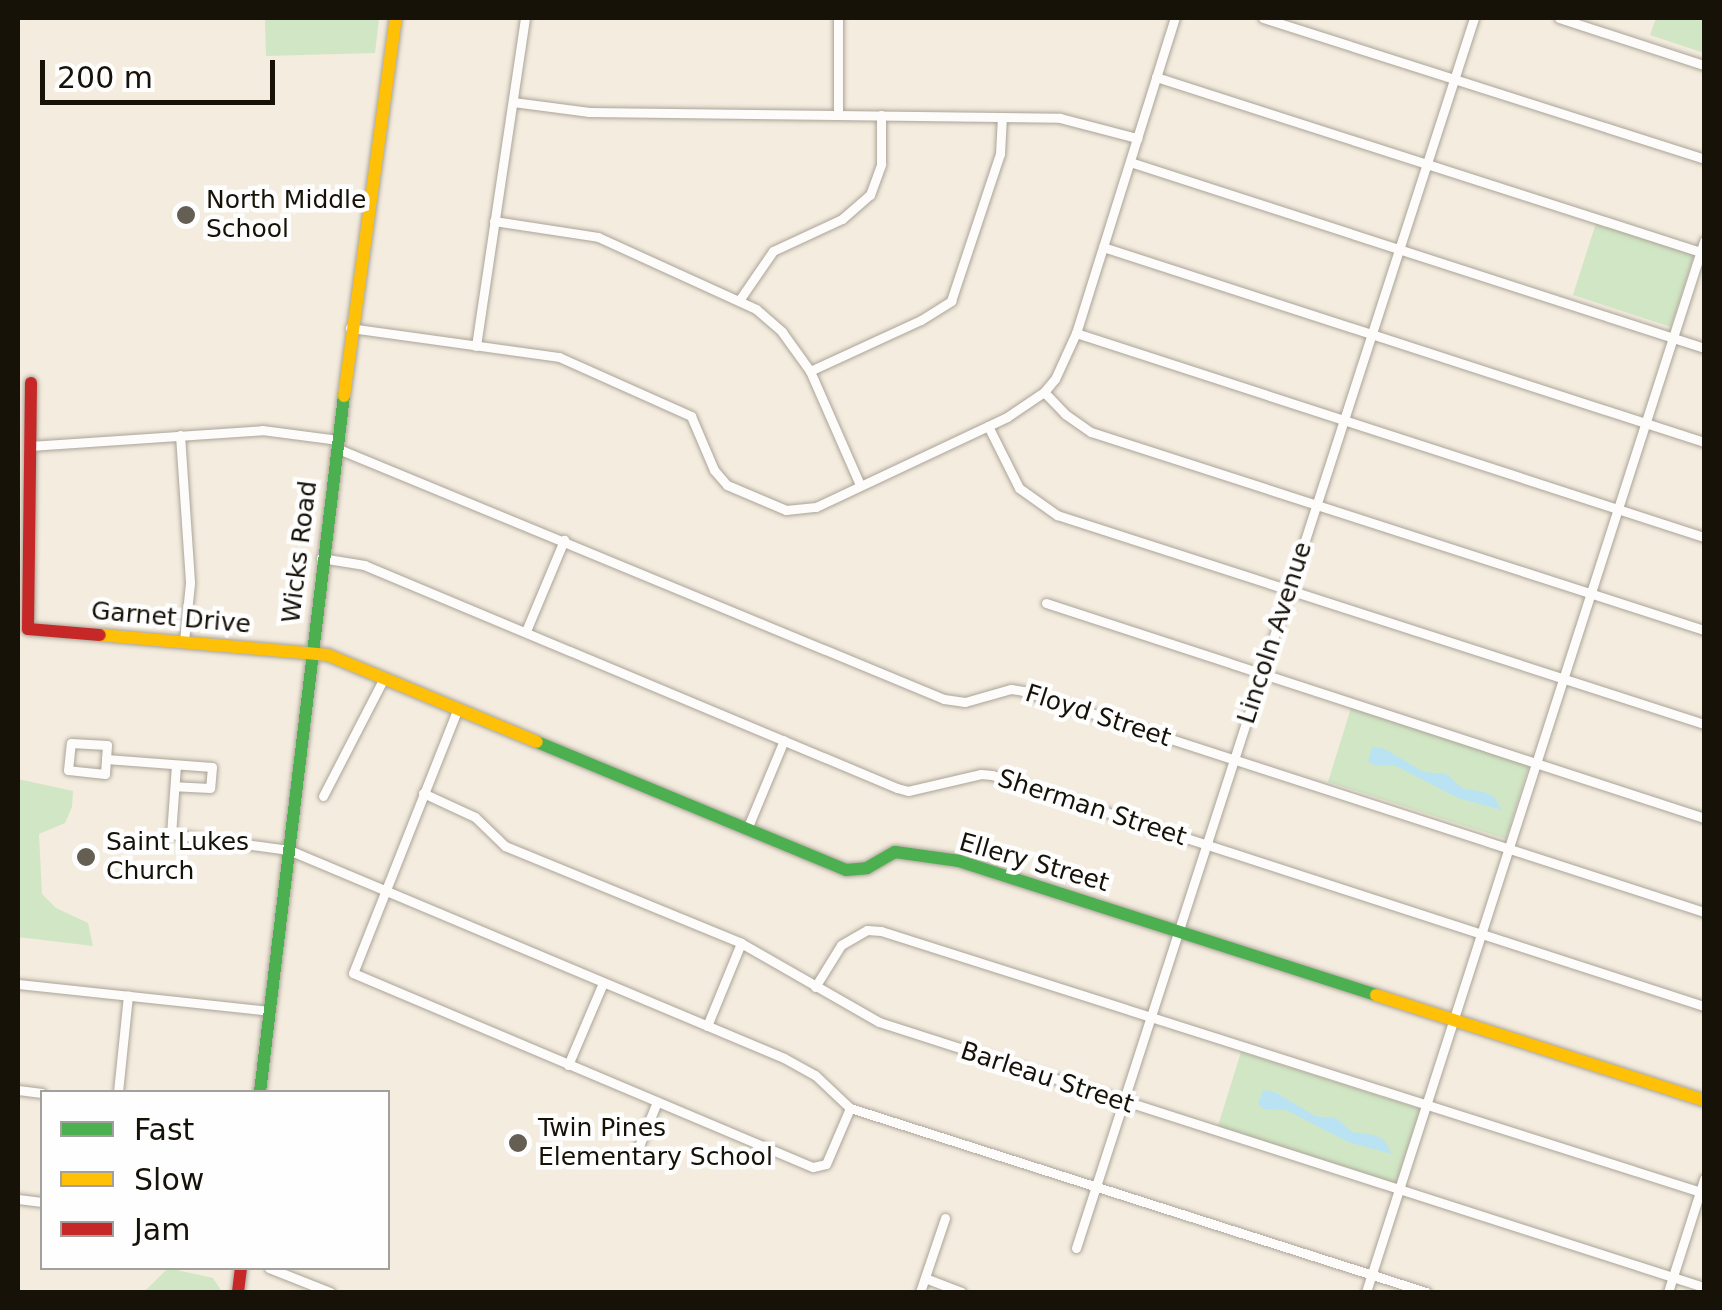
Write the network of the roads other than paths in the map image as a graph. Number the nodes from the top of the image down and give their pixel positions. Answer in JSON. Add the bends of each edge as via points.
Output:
{"nodes":[{"id":1,"x":396,"y":18,"type":"edge"},
{"id":2,"x":525,"y":18,"type":"edge"},
{"id":3,"x":838,"y":18,"type":"edge"},
{"id":4,"x":1176,"y":18,"type":"edge"},
{"id":5,"x":1263,"y":18,"type":"edge"},
{"id":6,"x":1474,"y":18,"type":"edge"},
{"id":7,"x":1559,"y":18,"type":"edge"},
{"id":8,"x":1704,"y":64,"type":"edge"},
{"id":9,"x":1156,"y":77,"type":"junction"},
{"id":10,"x":1454,"y":78,"type":"junction"},
{"id":11,"x":513,"y":102,"type":"junction"},
{"id":12,"x":838,"y":114,"type":"junction"},
{"id":13,"x":881,"y":116,"type":"junction"},
{"id":14,"x":1002,"y":117,"type":"junction"},
{"id":15,"x":1137,"y":138,"type":"junction"},
{"id":16,"x":1704,"y":159,"type":"edge"},
{"id":17,"x":1130,"y":162,"type":"junction"},
{"id":18,"x":1427,"y":163,"type":"junction"},
{"id":19,"x":494,"y":220,"type":"junction"},
{"id":20,"x":1704,"y":241,"type":"edge"},
{"id":21,"x":1103,"y":247,"type":"junction"},
{"id":22,"x":1399,"y":248,"type":"junction"},
{"id":23,"x":1703,"y":253,"type":"edge"},
{"id":24,"x":740,"y":299,"type":"junction"},
{"id":25,"x":350,"y":328,"type":"junction"},
{"id":26,"x":1076,"y":332,"type":"junction"},
{"id":27,"x":1372,"y":334,"type":"junction"},
{"id":28,"x":1672,"y":338,"type":"junction"},
{"id":29,"x":476,"y":346,"type":"junction"},
{"id":30,"x":1704,"y":348,"type":"edge"},
{"id":31,"x":810,"y":372,"type":"junction"},
{"id":32,"x":30,"y":384,"type":"dead end"},
{"id":33,"x":1044,"y":392,"type":"junction"},
{"id":34,"x":1344,"y":419,"type":"junction"},
{"id":35,"x":1645,"y":423,"type":"junction"},
{"id":36,"x":988,"y":426,"type":"junction"},
{"id":37,"x":180,"y":435,"type":"junction"},
{"id":38,"x":1704,"y":442,"type":"edge"},
{"id":39,"x":337,"y":444,"type":"junction"},
{"id":40,"x":30,"y":446,"type":"junction"},
{"id":41,"x":860,"y":485,"type":"junction"},
{"id":42,"x":1316,"y":504,"type":"junction"},
{"id":43,"x":1617,"y":508,"type":"junction"},
{"id":44,"x":1704,"y":537,"type":"edge"},
{"id":45,"x":564,"y":540,"type":"junction"},
{"id":46,"x":321,"y":558,"type":"junction"},
{"id":47,"x":1289,"y":589,"type":"junction"},
{"id":48,"x":1590,"y":593,"type":"junction"},
{"id":49,"x":1046,"y":604,"type":"dead end"},
{"id":50,"x":1704,"y":630,"type":"edge"},
{"id":51,"x":526,"y":632,"type":"junction"},
{"id":52,"x":184,"y":641,"type":"junction"},
{"id":53,"x":310,"y":652,"type":"junction"},
{"id":54,"x":1262,"y":675,"type":"junction"},
{"id":55,"x":384,"y":678,"type":"junction"},
{"id":56,"x":1562,"y":679,"type":"junction"},
{"id":57,"x":458,"y":708,"type":"junction"},
{"id":58,"x":1704,"y":724,"type":"edge"},
{"id":59,"x":784,"y":740,"type":"junction"},
{"id":60,"x":106,"y":759,"type":"junction"},
{"id":61,"x":1235,"y":760,"type":"junction"},
{"id":62,"x":1536,"y":764,"type":"junction"},
{"id":63,"x":176,"y":765,"type":"junction"},
{"id":64,"x":175,"y":786,"type":"junction"},
{"id":65,"x":423,"y":793,"type":"junction"},
{"id":66,"x":323,"y":796,"type":"dead end"},
{"id":67,"x":1704,"y":818,"type":"edge"},
{"id":68,"x":747,"y":829,"type":"junction"},
{"id":69,"x":1208,"y":845,"type":"junction"},
{"id":70,"x":290,"y":850,"type":"junction"},
{"id":71,"x":1508,"y":850,"type":"junction"},
{"id":72,"x":383,"y":891,"type":"junction"},
{"id":73,"x":1704,"y":912,"type":"edge"},
{"id":74,"x":1179,"y":932,"type":"junction"},
{"id":75,"x":1482,"y":934,"type":"junction"},
{"id":76,"x":741,"y":942,"type":"junction"},
{"id":77,"x":603,"y":983,"type":"junction"},
{"id":78,"x":18,"y":984,"type":"edge"},
{"id":79,"x":815,"y":987,"type":"junction"},
{"id":80,"x":128,"y":996,"type":"junction"},
{"id":81,"x":1704,"y":1006,"type":"edge"},
{"id":82,"x":270,"y":1011,"type":"junction"},
{"id":83,"x":1151,"y":1017,"type":"junction"},
{"id":84,"x":1454,"y":1020,"type":"junction"},
{"id":85,"x":708,"y":1026,"type":"junction"},
{"id":86,"x":568,"y":1065,"type":"junction"},
{"id":87,"x":118,"y":1090,"type":"edge"},
{"id":88,"x":260,"y":1090,"type":"edge"},
{"id":89,"x":1704,"y":1100,"type":"edge"},
{"id":90,"x":657,"y":1102,"type":"junction"},
{"id":91,"x":1123,"y":1102,"type":"junction"},
{"id":92,"x":1426,"y":1106,"type":"junction"},
{"id":93,"x":850,"y":1108,"type":"junction"},
{"id":94,"x":639,"y":1146,"type":"dead end"},
{"id":95,"x":1704,"y":1179,"type":"edge"},
{"id":96,"x":1096,"y":1188,"type":"junction"},
{"id":97,"x":1399,"y":1191,"type":"junction"},
{"id":98,"x":1702,"y":1192,"type":"edge"},
{"id":99,"x":945,"y":1218,"type":"dead end"},
{"id":100,"x":1076,"y":1248,"type":"dead end"},
{"id":101,"x":274,"y":1270,"type":"edge"},
{"id":102,"x":1371,"y":1276,"type":"junction"},
{"id":103,"x":1673,"y":1277,"type":"junction"},
{"id":104,"x":925,"y":1278,"type":"junction"},
{"id":105,"x":1704,"y":1288,"type":"edge"},
{"id":106,"x":330,"y":1292,"type":"edge"},
{"id":107,"x":920,"y":1292,"type":"edge"},
{"id":108,"x":960,"y":1292,"type":"edge"},
{"id":109,"x":1366,"y":1292,"type":"edge"},
{"id":110,"x":1426,"y":1292,"type":"edge"},
{"id":111,"x":1668,"y":1292,"type":"edge"}],
"edges":[{"from":1,"to":25,"type":"street","name":"Wicks Road"},
{"from":2,"to":11,"type":"street"},
{"from":3,"to":12,"type":"street"},
{"from":4,"to":9,"type":"street"},
{"from":5,"to":10,"type":"street"},
{"from":6,"to":10,"type":"street","name":"Lincoln Avenue"},
{"from":7,"to":8,"type":"street"},
{"from":9,"to":15,"type":"street"},
{"from":9,"to":18,"type":"street"},
{"from":10,"to":16,"type":"street"},
{"from":10,"to":18,"type":"street","name":"Lincoln Avenue"},
{"from":11,"to":12,"type":"street","via":[[578,112]]},
{"from":11,"to":19,"type":"street"},
{"from":12,"to":13,"type":"street"},
{"from":13,"to":14,"type":"street"},
{"from":13,"to":24,"type":"street","via":[[881,164],[870,196],[842,219],[773,251]]},
{"from":14,"to":15,"type":"street","via":[[1076,120]]},
{"from":14,"to":31,"type":"street","via":[[1000,154],[950,301]]},
{"from":15,"to":17,"type":"street"},
{"from":17,"to":21,"type":"street"},
{"from":17,"to":22,"type":"street"},
{"from":18,"to":22,"type":"street","name":"Lincoln Avenue"},
{"from":18,"to":23,"type":"street"},
{"from":19,"to":24,"type":"street","via":[[598,237]]},
{"from":19,"to":29,"type":"street"},
{"from":20,"to":23,"type":"street"},
{"from":21,"to":26,"type":"street"},
{"from":21,"to":27,"type":"street"},
{"from":22,"to":27,"type":"street","name":"Lincoln Avenue"},
{"from":22,"to":28,"type":"street"},
{"from":23,"to":28,"type":"street"},
{"from":24,"to":31,"type":"street","via":[[782,332]]},
{"from":25,"to":29,"type":"street"},
{"from":25,"to":39,"type":"street","name":"Wicks Road"},
{"from":26,"to":33,"type":"street"},
{"from":26,"to":34,"type":"street"},
{"from":27,"to":34,"type":"street","name":"Lincoln Avenue"},
{"from":27,"to":35,"type":"street"},
{"from":28,"to":30,"type":"street"},
{"from":28,"to":35,"type":"street"},
{"from":29,"to":41,"type":"street","via":[[559,357],[680,408],[696,424],[726,485],[786,510],[816,507]]},
{"from":31,"to":41,"type":"street"},
{"from":32,"to":40,"type":"street"},
{"from":33,"to":36,"type":"street"},
{"from":33,"to":42,"type":"street","via":[[1091,432]]},
{"from":34,"to":42,"type":"street","name":"Lincoln Avenue"},
{"from":34,"to":43,"type":"street"},
{"from":35,"to":38,"type":"street"},
{"from":35,"to":43,"type":"street"},
{"from":36,"to":41,"type":"street"},
{"from":36,"to":47,"type":"street","via":[[1008,474],[1057,514]]},
{"from":37,"to":39,"type":"street","name":"Floyd Street","via":[[262,430]]},
{"from":37,"to":40,"type":"street","name":"Floyd Street"},
{"from":37,"to":52,"type":"street","via":[[190,582]]},
{"from":39,"to":45,"type":"street","name":"Floyd Street"},
{"from":39,"to":46,"type":"street","name":"Wicks Road"},
{"from":40,"to":52,"type":"street","name":"Garnet Drive","via":[[28,629]]},
{"from":42,"to":47,"type":"street","name":"Lincoln Avenue"},
{"from":42,"to":48,"type":"street"},
{"from":43,"to":44,"type":"street"},
{"from":43,"to":48,"type":"street"},
{"from":45,"to":51,"type":"street"},
{"from":45,"to":61,"type":"street","name":"Floyd Street","via":[[944,700],[1023,691]]},
{"from":46,"to":51,"type":"street","name":"Sherman Street","via":[[364,565]]},
{"from":46,"to":53,"type":"street","name":"Wicks Road"},
{"from":47,"to":54,"type":"street","name":"Lincoln Avenue"},
{"from":47,"to":56,"type":"street"},
{"from":48,"to":50,"type":"street"},
{"from":48,"to":56,"type":"street"},
{"from":49,"to":54,"type":"street"},
{"from":51,"to":59,"type":"street","name":"Sherman Street"},
{"from":52,"to":53,"type":"street","name":"Garnet Drive"},
{"from":53,"to":55,"type":"street","name":"Ellery Street"},
{"from":53,"to":70,"type":"street","name":"Wicks Road"},
{"from":54,"to":61,"type":"street","name":"Lincoln Avenue"},
{"from":54,"to":62,"type":"street"},
{"from":55,"to":57,"type":"street","name":"Ellery Street"},
{"from":55,"to":66,"type":"street"},
{"from":56,"to":58,"type":"street"},
{"from":56,"to":62,"type":"street"},
{"from":57,"to":65,"type":"street"},
{"from":57,"to":68,"type":"street","name":"Ellery Street"},
{"from":59,"to":68,"type":"street"},
{"from":59,"to":69,"type":"street","name":"Sherman Street","via":[[908,791],[992,775]]},
{"from":60,"to":60,"type":"street","via":[[105,774],[68,770],[71,743],[107,745]]},
{"from":60,"to":63,"type":"street"},
{"from":61,"to":69,"type":"street","name":"Lincoln Avenue"},
{"from":61,"to":71,"type":"street","name":"Floyd Street"},
{"from":62,"to":67,"type":"street"},
{"from":62,"to":71,"type":"street"},
{"from":63,"to":64,"type":"street"},
{"from":63,"to":64,"type":"street","via":[[212,768],[210,788]]},
{"from":64,"to":70,"type":"street","via":[[171,834]]},
{"from":65,"to":72,"type":"street"},
{"from":65,"to":76,"type":"street","name":"Barleau Street","via":[[476,817],[505,846]]},
{"from":68,"to":74,"type":"street","name":"Ellery Street","via":[[846,870],[867,868],[895,852],[959,860]]},
{"from":69,"to":74,"type":"street","name":"Lincoln Avenue"},
{"from":69,"to":75,"type":"street","name":"Sherman Street"},
{"from":70,"to":72,"type":"street"},
{"from":70,"to":82,"type":"street","name":"Wicks Road"},
{"from":71,"to":73,"type":"street","name":"Floyd Street"},
{"from":71,"to":75,"type":"street"},
{"from":72,"to":77,"type":"street"},
{"from":72,"to":86,"type":"street","via":[[353,973]]},
{"from":74,"to":83,"type":"street","name":"Lincoln Avenue"},
{"from":74,"to":84,"type":"street","name":"Ellery Street"},
{"from":75,"to":81,"type":"street","name":"Sherman Street"},
{"from":75,"to":84,"type":"street"},
{"from":76,"to":79,"type":"street","name":"Barleau Street"},
{"from":76,"to":85,"type":"street"},
{"from":77,"to":85,"type":"street"},
{"from":77,"to":86,"type":"street"},
{"from":78,"to":80,"type":"street"},
{"from":79,"to":83,"type":"street","via":[[841,945],[853,935],[881,930]]},
{"from":79,"to":91,"type":"street","name":"Barleau Street","via":[[902,1031]]},
{"from":80,"to":82,"type":"street"},
{"from":80,"to":87,"type":"street"},
{"from":82,"to":88,"type":"street","name":"Wicks Road"},
{"from":83,"to":91,"type":"street","name":"Lincoln Avenue"},
{"from":83,"to":92,"type":"street"},
{"from":84,"to":89,"type":"street","name":"Ellery Street"},
{"from":84,"to":92,"type":"street"},
{"from":85,"to":93,"type":"street","via":[[802,1066]]},
{"from":86,"to":90,"type":"street"},
{"from":90,"to":93,"type":"street","via":[[821,1168]]},
{"from":90,"to":94,"type":"street"},
{"from":91,"to":96,"type":"street","name":"Lincoln Avenue"},
{"from":91,"to":97,"type":"street","name":"Barleau Street"},
{"from":92,"to":97,"type":"street"},
{"from":92,"to":98,"type":"street"},
{"from":93,"to":96,"type":"street"},
{"from":95,"to":98,"type":"street"},
{"from":96,"to":100,"type":"street","name":"Lincoln Avenue"},
{"from":96,"to":102,"type":"street"},
{"from":97,"to":102,"type":"street"},
{"from":97,"to":103,"type":"street","name":"Barleau Street"},
{"from":98,"to":103,"type":"street"},
{"from":99,"to":104,"type":"street"},
{"from":101,"to":106,"type":"street"},
{"from":102,"to":109,"type":"street"},
{"from":102,"to":110,"type":"street"},
{"from":103,"to":105,"type":"street","name":"Barleau Street"},
{"from":103,"to":111,"type":"street"},
{"from":104,"to":107,"type":"street"},
{"from":104,"to":108,"type":"street"}]}
